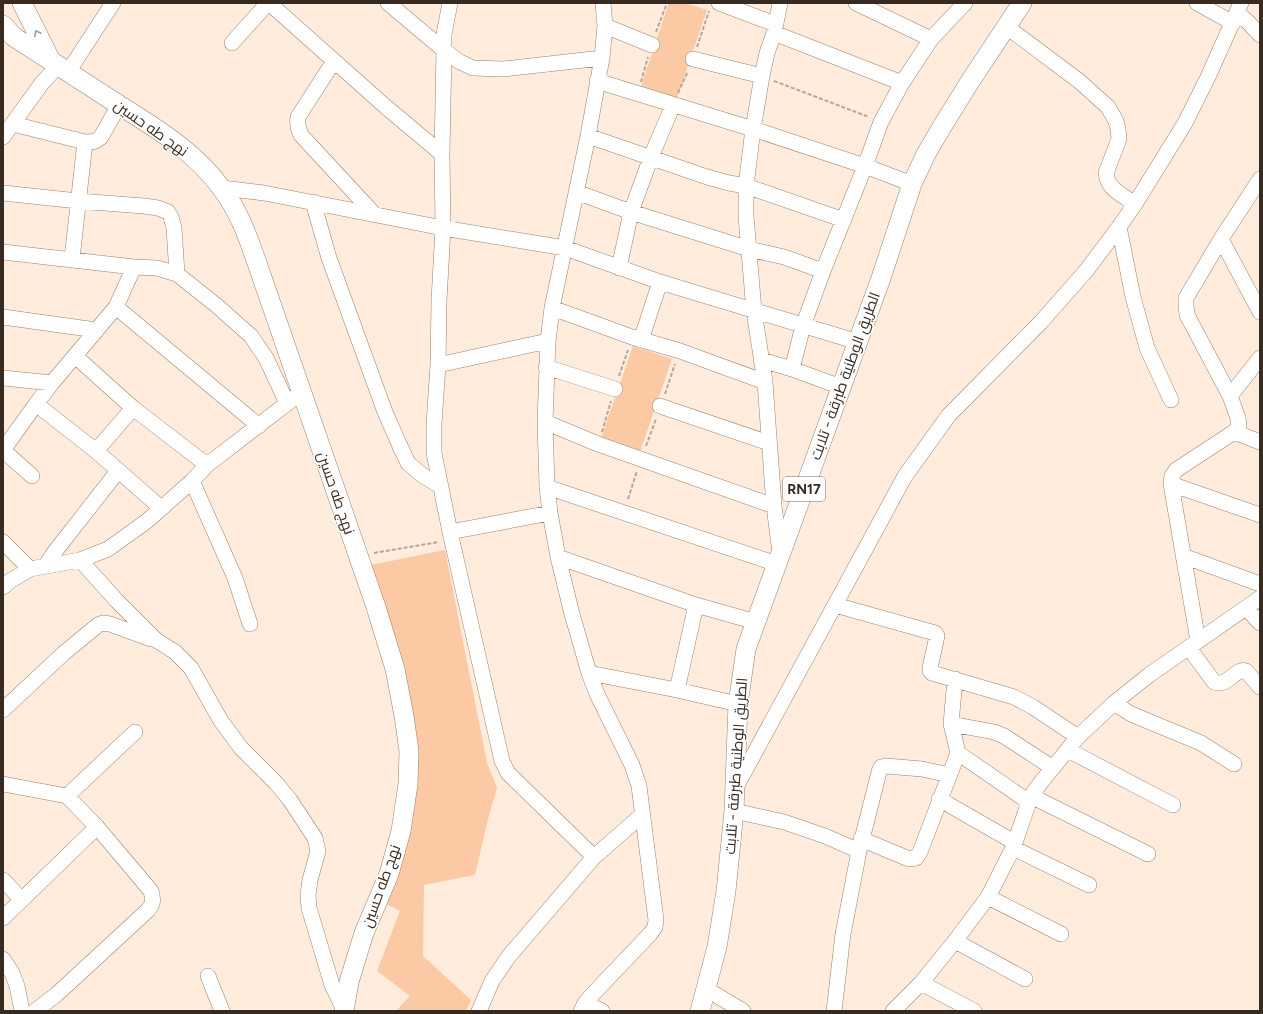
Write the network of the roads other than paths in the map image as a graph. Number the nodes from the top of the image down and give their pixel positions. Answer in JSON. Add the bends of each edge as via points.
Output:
{"nodes":[{"id":1,"x":21,"y":3,"type":"edge"},
{"id":2,"x":113,"y":3,"type":"edge"},
{"id":3,"x":269,"y":3,"type":"edge"},
{"id":4,"x":388,"y":3,"type":"edge"},
{"id":5,"x":450,"y":3,"type":"edge"},
{"id":6,"x":603,"y":3,"type":"edge"},
{"id":7,"x":719,"y":3,"type":"edge"},
{"id":8,"x":780,"y":3,"type":"edge"},
{"id":9,"x":856,"y":3,"type":"edge"},
{"id":10,"x":965,"y":3,"type":"edge"},
{"id":11,"x":1022,"y":3,"type":"edge"},
{"id":12,"x":1197,"y":3,"type":"edge"},
{"id":13,"x":1237,"y":13,"type":"edge"},
{"id":14,"x":3,"y":20,"type":"edge"},
{"id":15,"x":3,"y":25,"type":"edge"},
{"id":16,"x":605,"y":26,"type":"junction"},
{"id":17,"x":1007,"y":27,"type":"junction"},
{"id":18,"x":774,"y":28,"type":"junction"},
{"id":19,"x":1260,"y":35,"type":"edge"},
{"id":20,"x":931,"y":39,"type":"junction"},
{"id":21,"x":232,"y":43,"type":"dead end"},
{"id":22,"x":652,"y":45,"type":"dead end"},
{"id":23,"x":444,"y":50,"type":"junction"},
{"id":24,"x":602,"y":58,"type":"junction"},
{"id":25,"x":693,"y":59,"type":"dead end"},
{"id":26,"x":334,"y":61,"type":"junction"},
{"id":27,"x":59,"y":67,"type":"junction"},
{"id":28,"x":762,"y":76,"type":"junction"},
{"id":29,"x":597,"y":81,"type":"junction"},
{"id":30,"x":902,"y":83,"type":"junction"},
{"id":31,"x":119,"y":105,"type":"junction"},
{"id":32,"x":673,"y":105,"type":"junction"},
{"id":33,"x":13,"y":124,"type":"junction"},
{"id":34,"x":753,"y":129,"type":"junction"},
{"id":35,"x":588,"y":136,"type":"junction"},
{"id":36,"x":3,"y":138,"type":"edge"},
{"id":37,"x":85,"y":142,"type":"junction"},
{"id":38,"x":442,"y":154,"type":"junction"},
{"id":39,"x":651,"y":157,"type":"junction"},
{"id":40,"x":865,"y":166,"type":"junction"},
{"id":41,"x":1260,"y":179,"type":"edge"},
{"id":42,"x":912,"y":184,"type":"junction"},
{"id":43,"x":746,"y":186,"type":"junction"},
{"id":44,"x":222,"y":188,"type":"junction"},
{"id":45,"x":576,"y":192,"type":"junction"},
{"id":46,"x":3,"y":193,"type":"edge"},
{"id":47,"x":78,"y":201,"type":"junction"},
{"id":48,"x":313,"y":202,"type":"junction"},
{"id":49,"x":1135,"y":204,"type":"junction"},
{"id":50,"x":631,"y":212,"type":"junction"},
{"id":51,"x":375,"y":215,"type":"junction"},
{"id":52,"x":844,"y":220,"type":"junction"},
{"id":53,"x":1119,"y":227,"type":"junction"},
{"id":54,"x":443,"y":228,"type":"junction"},
{"id":55,"x":1221,"y":239,"type":"junction"},
{"id":56,"x":565,"y":248,"type":"junction"},
{"id":57,"x":749,"y":249,"type":"junction"},
{"id":58,"x":3,"y":252,"type":"edge"},
{"id":59,"x":72,"y":259,"type":"junction"},
{"id":60,"x":134,"y":267,"type":"junction"},
{"id":61,"x":619,"y":268,"type":"junction"},
{"id":62,"x":823,"y":271,"type":"junction"},
{"id":63,"x":176,"y":274,"type":"junction"},
{"id":64,"x":660,"y":282,"type":"junction"},
{"id":65,"x":116,"y":306,"type":"junction"},
{"id":66,"x":552,"y":308,"type":"junction"},
{"id":67,"x":754,"y":311,"type":"junction"},
{"id":68,"x":1260,"y":312,"type":"edge"},
{"id":69,"x":3,"y":317,"type":"edge"},
{"id":70,"x":803,"y":326,"type":"junction"},
{"id":71,"x":96,"y":330,"type":"junction"},
{"id":72,"x":641,"y":340,"type":"junction"},
{"id":73,"x":548,"y":341,"type":"junction"},
{"id":74,"x":858,"y":342,"type":"junction"},
{"id":75,"x":76,"y":356,"type":"junction"},
{"id":76,"x":1260,"y":358,"type":"edge"},
{"id":77,"x":761,"y":360,"type":"junction"},
{"id":78,"x":438,"y":365,"type":"junction"},
{"id":79,"x":546,"y":367,"type":"junction"},
{"id":80,"x":792,"y":369,"type":"junction"},
{"id":81,"x":3,"y":378,"type":"edge"},
{"id":82,"x":765,"y":382,"type":"junction"},
{"id":83,"x":52,"y":383,"type":"junction"},
{"id":84,"x":841,"y":387,"type":"junction"},
{"id":85,"x":615,"y":389,"type":"dead end"},
{"id":86,"x":1230,"y":396,"type":"junction"},
{"id":87,"x":294,"y":397,"type":"junction"},
{"id":88,"x":1171,"y":400,"type":"dead end"},
{"id":89,"x":36,"y":404,"type":"junction"},
{"id":90,"x":660,"y":406,"type":"road end"},
{"id":91,"x":134,"y":408,"type":"junction"},
{"id":92,"x":545,"y":422,"type":"junction"},
{"id":93,"x":259,"y":426,"type":"junction"},
{"id":94,"x":1234,"y":432,"type":"junction"},
{"id":95,"x":1260,"y":442,"type":"edge"},
{"id":96,"x":769,"y":444,"type":"junction"},
{"id":97,"x":3,"y":450,"type":"edge"},
{"id":98,"x":96,"y":452,"type":"junction"},
{"id":99,"x":207,"y":465,"type":"junction"},
{"id":100,"x":118,"y":471,"type":"junction"},
{"id":101,"x":32,"y":476,"type":"dead end"},
{"id":102,"x":192,"y":481,"type":"junction"},
{"id":103,"x":1171,"y":484,"type":"junction"},
{"id":104,"x":440,"y":486,"type":"junction"},
{"id":105,"x":547,"y":487,"type":"junction"},
{"id":106,"x":774,"y":506,"type":"junction"},
{"id":107,"x":162,"y":508,"type":"junction"},
{"id":108,"x":550,"y":513,"type":"junction"},
{"id":109,"x":1260,"y":515,"type":"edge"},
{"id":110,"x":451,"y":536,"type":"junction"},
{"id":111,"x":3,"y":542,"type":"edge"},
{"id":112,"x":1183,"y":556,"type":"junction"},
{"id":113,"x":558,"y":557,"type":"junction"},
{"id":114,"x":779,"y":559,"type":"junction"},
{"id":115,"x":80,"y":560,"type":"junction"},
{"id":116,"x":46,"y":565,"type":"junction"},
{"id":117,"x":30,"y":569,"type":"junction"},
{"id":118,"x":1260,"y":584,"type":"edge"},
{"id":119,"x":3,"y":587,"type":"edge"},
{"id":120,"x":1260,"y":598,"type":"edge"},
{"id":121,"x":696,"y":605,"type":"junction"},
{"id":122,"x":835,"y":605,"type":"junction"},
{"id":123,"x":1246,"y":608,"type":"junction"},
{"id":124,"x":756,"y":622,"type":"junction"},
{"id":125,"x":1260,"y":623,"type":"edge"},
{"id":126,"x":250,"y":624,"type":"dead end"},
{"id":127,"x":156,"y":640,"type":"junction"},
{"id":128,"x":1193,"y":644,"type":"junction"},
{"id":129,"x":589,"y":673,"type":"junction"},
{"id":130,"x":955,"y":679,"type":"junction"},
{"id":131,"x":1260,"y":687,"type":"edge"},
{"id":132,"x":677,"y":690,"type":"junction"},
{"id":133,"x":1114,"y":703,"type":"junction"},
{"id":134,"x":738,"y":704,"type":"junction"},
{"id":135,"x":3,"y":710,"type":"edge"},
{"id":136,"x":951,"y":724,"type":"junction"},
{"id":137,"x":135,"y":732,"type":"dead end"},
{"id":138,"x":1078,"y":737,"type":"junction"},
{"id":139,"x":1068,"y":750,"type":"junction"},
{"id":140,"x":958,"y":753,"type":"junction"},
{"id":141,"x":1234,"y":764,"type":"dead end"},
{"id":142,"x":1052,"y":768,"type":"junction"},
{"id":143,"x":949,"y":776,"type":"junction"},
{"id":144,"x":3,"y":784,"type":"edge"},
{"id":145,"x":734,"y":791,"type":"junction"},
{"id":146,"x":67,"y":796,"type":"junction"},
{"id":147,"x":939,"y":799,"type":"junction"},
{"id":148,"x":1030,"y":799,"type":"junction"},
{"id":149,"x":1173,"y":805,"type":"dead end"},
{"id":150,"x":734,"y":811,"type":"junction"},
{"id":151,"x":642,"y":815,"type":"junction"},
{"id":152,"x":97,"y":826,"type":"junction"},
{"id":153,"x":860,"y":845,"type":"junction"},
{"id":154,"x":1014,"y":845,"type":"junction"},
{"id":155,"x":1148,"y":854,"type":"dead end"},
{"id":156,"x":594,"y":857,"type":"junction"},
{"id":157,"x":3,"y":880,"type":"edge"},
{"id":158,"x":1089,"y":885,"type":"dead end"},
{"id":159,"x":988,"y":897,"type":"junction"},
{"id":160,"x":22,"y":900,"type":"junction"},
{"id":161,"x":3,"y":918,"type":"edge"},
{"id":162,"x":1061,"y":934,"type":"dead end"},
{"id":163,"x":956,"y":940,"type":"junction"},
{"id":164,"x":3,"y":959,"type":"edge"},
{"id":165,"x":208,"y":976,"type":"dead end"},
{"id":166,"x":1025,"y":979,"type":"dead end"},
{"id":167,"x":921,"y":983,"type":"junction"},
{"id":168,"x":706,"y":989,"type":"junction"},
{"id":169,"x":583,"y":1007,"type":"edge"},
{"id":170,"x":344,"y":1010,"type":"edge"},
{"id":171,"x":22,"y":1011,"type":"edge"},
{"id":172,"x":35,"y":1011,"type":"edge"},
{"id":173,"x":222,"y":1011,"type":"edge"},
{"id":174,"x":479,"y":1011,"type":"edge"},
{"id":175,"x":602,"y":1011,"type":"edge"},
{"id":176,"x":700,"y":1011,"type":"edge"},
{"id":177,"x":743,"y":1011,"type":"edge"},
{"id":178,"x":834,"y":1011,"type":"edge"},
{"id":179,"x":893,"y":1011,"type":"edge"},
{"id":180,"x":974,"y":1011,"type":"edge"}],
"edges":[{"from":1,"to":14,"type":"main road","via":[[16,13]]},
{"from":27,"to":1,"type":"main road","one_way":true},
{"from":2,"to":27,"type":"street"},
{"from":3,"to":21,"type":"street"},
{"from":3,"to":26,"type":"street"},
{"from":4,"to":23,"type":"street"},
{"from":5,"to":23,"type":"street","via":[[444,34]]},
{"from":6,"to":16,"type":"street"},
{"from":7,"to":18,"type":"street"},
{"from":8,"to":18,"type":"street"},
{"from":9,"to":20,"type":"street"},
{"from":10,"to":20,"type":"street"},
{"from":11,"to":17,"type":"main road","name":"الطريق الوطنية طبرقة - تلابت","number":"RN17"},
{"from":12,"to":13,"type":"street"},
{"from":13,"to":19,"type":"street"},
{"from":13,"to":49,"type":"street","via":[[1208,78],[1184,123]]},
{"from":15,"to":27,"type":"main road","name":"نهج طه حسين","via":[[14,37]]},
{"from":16,"to":22,"type":"street"},
{"from":16,"to":24,"type":"street"},
{"from":17,"to":42,"type":"main road","name":"الطريق الوطنية طبرقة - تلابت","number":"RN17","via":[[943,125]]},
{"from":17,"to":49,"type":"street","via":[[1079,81],[1108,107],[1116,121],[1119,139],[1106,173],[1107,179],[1113,188]]},
{"from":18,"to":28,"type":"street"},
{"from":18,"to":30,"type":"street"},
{"from":20,"to":30,"type":"street"},
{"from":23,"to":24,"type":"street","via":[[473,68],[503,69]]},
{"from":23,"to":38,"type":"street"},
{"from":24,"to":29,"type":"street"},
{"from":25,"to":28,"type":"street"},
{"from":26,"to":38,"type":"street"},
{"from":26,"to":51,"type":"street","via":[[298,117],[297,123],[301,135]]},
{"from":27,"to":31,"type":"main road","name":"نهج طه حسين"},
{"from":27,"to":33,"type":"street","via":[[42,83]]},
{"from":28,"to":34,"type":"street"},
{"from":29,"to":32,"type":"street"},
{"from":29,"to":35,"type":"street"},
{"from":30,"to":40,"type":"street","via":[[881,122]]},
{"from":31,"to":37,"type":"street","via":[[101,138]]},
{"from":31,"to":44,"type":"main road","name":"نهج طه حسين","via":[[172,140],[206,169]]},
{"from":32,"to":34,"type":"street"},
{"from":32,"to":39,"type":"street"},
{"from":33,"to":36,"type":"street"},
{"from":33,"to":37,"type":"street"},
{"from":34,"to":40,"type":"street"},
{"from":34,"to":43,"type":"street"},
{"from":35,"to":39,"type":"street"},
{"from":35,"to":45,"type":"street"},
{"from":37,"to":47,"type":"street"},
{"from":38,"to":54,"type":"street"},
{"from":39,"to":43,"type":"street","via":[[707,177]]},
{"from":39,"to":50,"type":"street"},
{"from":40,"to":42,"type":"street"},
{"from":40,"to":52,"type":"street"},
{"from":41,"to":55,"type":"street"},
{"from":42,"to":74,"type":"main road","name":"الطريق الوطنية طبرقة - تلابت","number":"RN17"},
{"from":43,"to":52,"type":"street"},
{"from":43,"to":57,"type":"street"},
{"from":44,"to":48,"type":"street"},
{"from":44,"to":87,"type":"main road","name":"نهج طه حسين","via":[[244,227]]},
{"from":45,"to":50,"type":"street"},
{"from":45,"to":56,"type":"street"},
{"from":46,"to":47,"type":"street"},
{"from":47,"to":59,"type":"street"},
{"from":47,"to":63,"type":"street","via":[[144,206],[168,212],[174,228]]},
{"from":48,"to":51,"type":"street"},
{"from":48,"to":104,"type":"street","via":[[329,258],[385,412],[400,446],[408,463]]},
{"from":49,"to":53,"type":"street"},
{"from":50,"to":57,"type":"street"},
{"from":50,"to":61,"type":"street"},
{"from":51,"to":54,"type":"street"},
{"from":52,"to":62,"type":"street"},
{"from":53,"to":88,"type":"street","via":[[1133,297],[1147,348]]},
{"from":53,"to":122,"type":"street","via":[[1086,271],[1041,322],[949,415],[905,476]]},
{"from":54,"to":56,"type":"street"},
{"from":54,"to":78,"type":"street"},
{"from":55,"to":68,"type":"street"},
{"from":55,"to":86,"type":"street","via":[[1186,298],[1186,305],[1187,315]]},
{"from":56,"to":61,"type":"street"},
{"from":56,"to":66,"type":"street"},
{"from":57,"to":62,"type":"street","via":[[784,257]]},
{"from":57,"to":67,"type":"street"},
{"from":58,"to":59,"type":"street"},
{"from":59,"to":60,"type":"street"},
{"from":60,"to":63,"type":"street","via":[[157,268]]},
{"from":60,"to":65,"type":"street"},
{"from":61,"to":64,"type":"street"},
{"from":62,"to":70,"type":"street"},
{"from":63,"to":87,"type":"street","via":[[251,336]]},
{"from":64,"to":67,"type":"street"},
{"from":64,"to":72,"type":"street"},
{"from":65,"to":71,"type":"street"},
{"from":65,"to":93,"type":"street"},
{"from":66,"to":72,"type":"street"},
{"from":66,"to":73,"type":"street"},
{"from":67,"to":70,"type":"street"},
{"from":67,"to":77,"type":"street"},
{"from":69,"to":71,"type":"street"},
{"from":70,"to":74,"type":"street"},
{"from":70,"to":80,"type":"street"},
{"from":71,"to":75,"type":"street"},
{"from":72,"to":82,"type":"street"},
{"from":73,"to":78,"type":"street"},
{"from":73,"to":79,"type":"street"},
{"from":74,"to":84,"type":"main road","name":"الطريق الوطنية طبرقة - تلابت","number":"RN17"},
{"from":75,"to":83,"type":"street"},
{"from":75,"to":91,"type":"street"},
{"from":76,"to":86,"type":"street"},
{"from":77,"to":80,"type":"street"},
{"from":77,"to":82,"type":"street"},
{"from":78,"to":104,"type":"street","via":[[434,453]]},
{"from":79,"to":85,"type":"street"},
{"from":79,"to":92,"type":"street"},
{"from":80,"to":84,"type":"street"},
{"from":81,"to":83,"type":"street"},
{"from":82,"to":96,"type":"street"},
{"from":83,"to":89,"type":"street"},
{"from":84,"to":114,"type":"main road","name":"الطريق الوطنية طبرقة - تلابت","number":"RN17"},
{"from":86,"to":94,"type":"street","via":[[1239,426]]},
{"from":87,"to":93,"type":"street"},
{"from":87,"to":170,"type":"main road","name":"نهج طه حسين","via":[[376,607],[395,669],[409,751],[408,784],[401,831],[389,874],[364,932],[349,982]]},
{"from":89,"to":97,"type":"street"},
{"from":89,"to":98,"type":"street"},
{"from":90,"to":96,"type":"street"},
{"from":91,"to":98,"type":"street"},
{"from":91,"to":99,"type":"street"},
{"from":92,"to":105,"type":"street"},
{"from":92,"to":106,"type":"street","via":[[598,444]]},
{"from":93,"to":99,"type":"street"},
{"from":94,"to":95,"type":"street"},
{"from":94,"to":103,"type":"street","via":[[1176,470]]},
{"from":96,"to":106,"type":"street"},
{"from":97,"to":101,"type":"street"},
{"from":98,"to":100,"type":"street"},
{"from":99,"to":102,"type":"street"},
{"from":100,"to":107,"type":"street"},
{"from":100,"to":116,"type":"street"},
{"from":102,"to":107,"type":"street"},
{"from":102,"to":126,"type":"street","via":[[235,578]]},
{"from":103,"to":109,"type":"street"},
{"from":103,"to":112,"type":"street"},
{"from":104,"to":110,"type":"street"},
{"from":105,"to":108,"type":"street"},
{"from":105,"to":114,"type":"street"},
{"from":106,"to":114,"type":"street"},
{"from":107,"to":115,"type":"street","via":[[147,522],[108,549]]},
{"from":108,"to":110,"type":"street"},
{"from":108,"to":113,"type":"street"},
{"from":110,"to":156,"type":"street","via":[[502,761],[508,773]]},
{"from":111,"to":117,"type":"street"},
{"from":112,"to":118,"type":"street"},
{"from":112,"to":128,"type":"street"},
{"from":113,"to":121,"type":"street"},
{"from":113,"to":129,"type":"street"},
{"from":114,"to":124,"type":"main road","name":"الطريق الوطنية طبرقة - تلابت","number":"RN17"},
{"from":115,"to":116,"type":"street"},
{"from":115,"to":127,"type":"street"},
{"from":116,"to":117,"type":"street"},
{"from":117,"to":119,"type":"street"},
{"from":120,"to":123,"type":"street"},
{"from":121,"to":124,"type":"street"},
{"from":121,"to":132,"type":"street"},
{"from":122,"to":130,"type":"street","via":[[935,633],[937,636],[930,671]]},
{"from":122,"to":145,"type":"street"},
{"from":123,"to":125,"type":"street"},
{"from":123,"to":128,"type":"street"},
{"from":124,"to":134,"type":"main road","name":"الطريق الوطنية طبرقة - تلابت","number":"RN17","via":[[746,649]]},
{"from":127,"to":135,"type":"street","via":[[110,624],[98,625]]},
{"from":127,"to":170,"type":"street","via":[[175,652],[191,668],[221,721],[241,748],[290,800],[315,838],[318,851],[310,880],[309,908],[332,985]]},
{"from":128,"to":131,"type":"street","via":[[1214,682],[1224,682],[1243,670]]},
{"from":128,"to":133,"type":"street"},
{"from":129,"to":132,"type":"street"},
{"from":129,"to":151,"type":"street","via":[[632,765],[639,786]]},
{"from":130,"to":136,"type":"street"},
{"from":130,"to":138,"type":"street","via":[[1014,697]]},
{"from":132,"to":134,"type":"street"},
{"from":133,"to":138,"type":"street"},
{"from":133,"to":141,"type":"street","via":[[1131,714],[1201,743]]},
{"from":134,"to":145,"type":"main road","name":"الطريق الوطنية طبرقة - تلابت","number":"RN17"},
{"from":136,"to":140,"type":"street"},
{"from":136,"to":142,"type":"street","via":[[999,734]]},
{"from":137,"to":146,"type":"street"},
{"from":138,"to":139,"type":"street"},
{"from":139,"to":142,"type":"street"},
{"from":139,"to":149,"type":"street"},
{"from":140,"to":143,"type":"street"},
{"from":140,"to":148,"type":"street"},
{"from":142,"to":148,"type":"street"},
{"from":143,"to":147,"type":"street"},
{"from":143,"to":153,"type":"street","via":[[922,769],[881,767]]},
{"from":144,"to":146,"type":"street"},
{"from":145,"to":150,"type":"main road","name":"الطريق الوطنية طبرقة - تلابت","number":"RN17"},
{"from":146,"to":152,"type":"street"},
{"from":147,"to":153,"type":"street","via":[[916,858],[909,859]]},
{"from":147,"to":154,"type":"street"},
{"from":148,"to":154,"type":"street"},
{"from":148,"to":155,"type":"street"},
{"from":150,"to":153,"type":"street","via":[[784,822]]},
{"from":150,"to":168,"type":"main road","name":"الطريق الوطنية طبرقة - تلابت","number":"RN17","via":[[726,890],[717,946]]},
{"from":151,"to":156,"type":"street"},
{"from":151,"to":169,"type":"street","via":[[655,928]]},
{"from":152,"to":160,"type":"street"},
{"from":152,"to":172,"type":"street","via":[[151,891],[154,900],[152,906]]},
{"from":153,"to":178,"type":"street","via":[[843,934]]},
{"from":154,"to":158,"type":"street"},
{"from":154,"to":159,"type":"street"},
{"from":156,"to":174,"type":"street","via":[[508,956],[492,981]]},
{"from":157,"to":160,"type":"street"},
{"from":159,"to":162,"type":"street"},
{"from":159,"to":163,"type":"street"},
{"from":160,"to":161,"type":"street"},
{"from":163,"to":166,"type":"street"},
{"from":163,"to":167,"type":"street"},
{"from":164,"to":171,"type":"street","via":[[12,972]]},
{"from":165,"to":173,"type":"street"},
{"from":167,"to":179,"type":"street"},
{"from":167,"to":180,"type":"street"},
{"from":168,"to":176,"type":"main road","name":"الطريق الوطنية طبرقة - تلابت","number":"RN17"},
{"from":168,"to":177,"type":"street"},
{"from":169,"to":175,"type":"street"}]}
